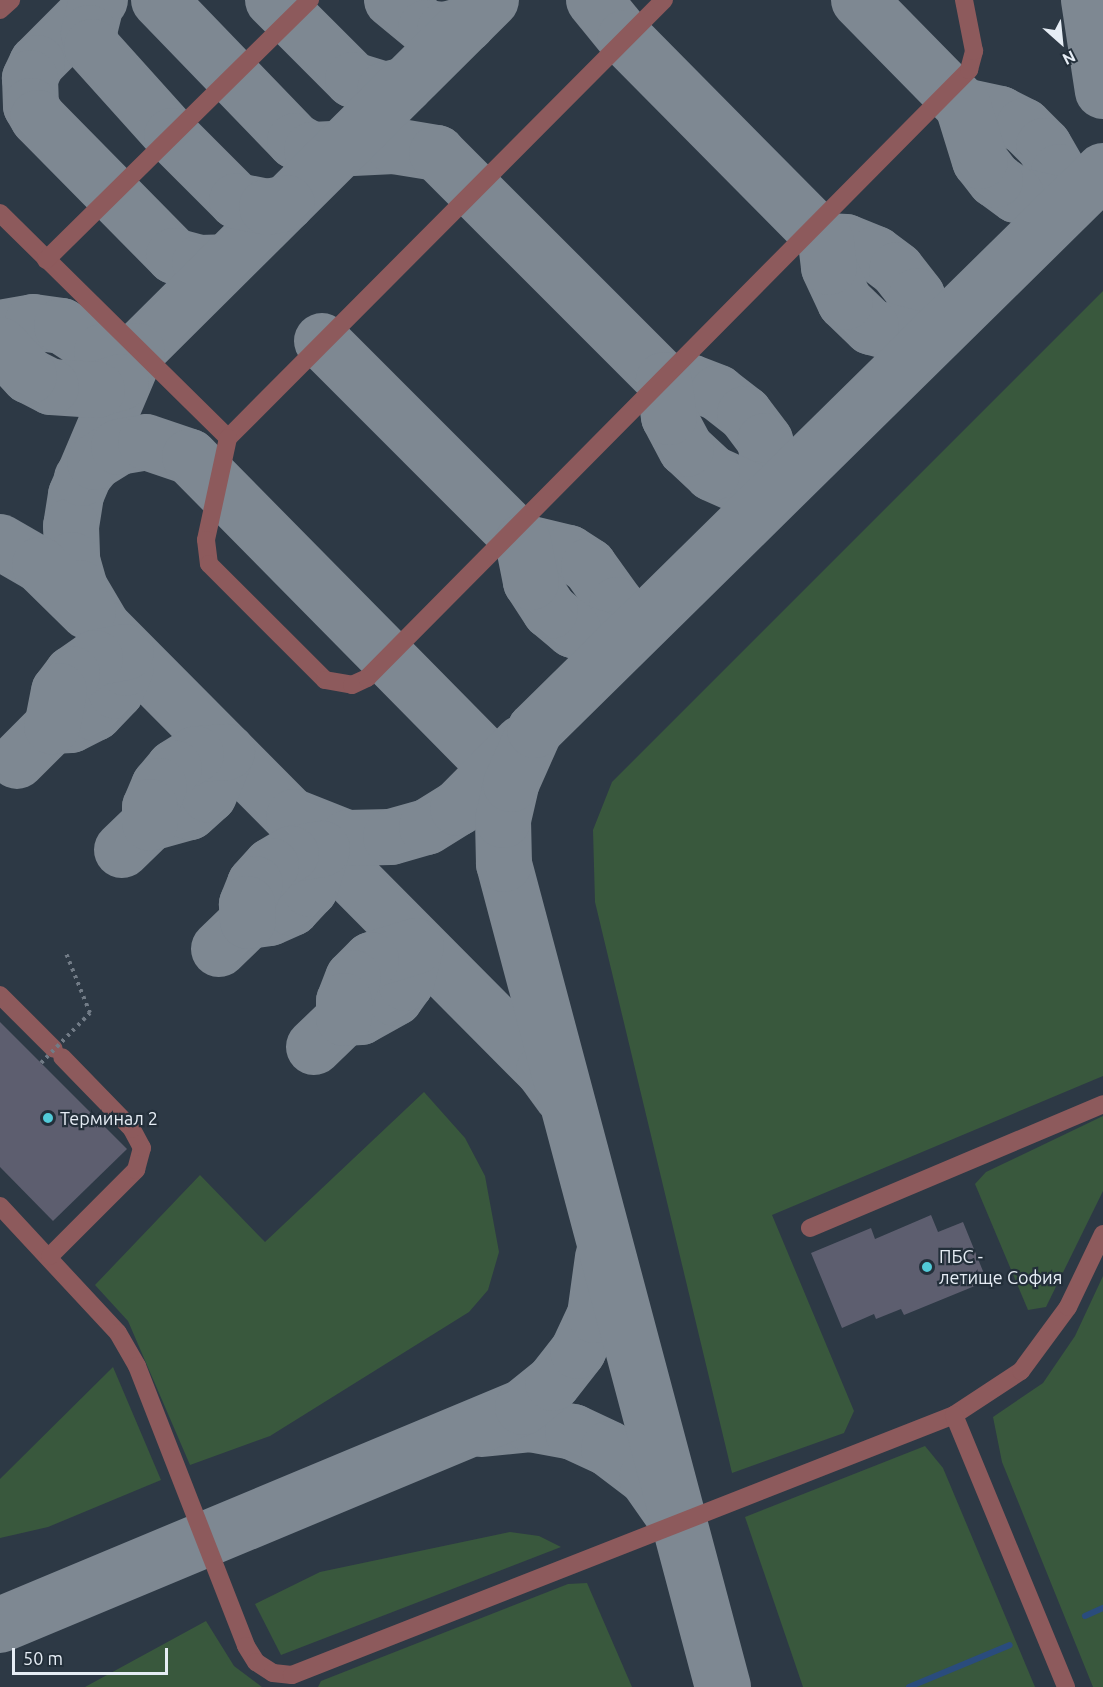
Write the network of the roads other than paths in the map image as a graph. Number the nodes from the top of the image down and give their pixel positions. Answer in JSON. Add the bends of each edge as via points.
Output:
{"nodes":[{"id":1,"x":11,"y":0,"type":"edge"},
{"id":2,"x":310,"y":0,"type":"edge"},
{"id":3,"x":664,"y":0,"type":"edge"},
{"id":4,"x":964,"y":0,"type":"edge"},
{"id":5,"x":0,"y":10,"type":"edge"},
{"id":6,"x":0,"y":213,"type":"edge"},
{"id":7,"x":22,"y":236,"type":"junction"},
{"id":8,"x":0,"y":237,"type":"edge"},
{"id":9,"x":46,"y":260,"type":"junction"},
{"id":10,"x":228,"y":438,"type":"junction"},
{"id":11,"x":0,"y":994,"type":"edge"},
{"id":12,"x":1103,"y":1104,"type":"edge"},
{"id":13,"x":0,"y":1206,"type":"edge"},
{"id":14,"x":810,"y":1228,"type":"dead end"},
{"id":15,"x":1103,"y":1234,"type":"edge"},
{"id":16,"x":50,"y":1256,"type":"junction"},
{"id":17,"x":954,"y":1414,"type":"junction"},
{"id":18,"x":1066,"y":1687,"type":"edge"}],
"edges":[{"from":1,"to":5,"type":"lane"},
{"from":2,"to":9,"type":"lane"},
{"from":3,"to":10,"type":"lane"},
{"from":4,"to":10,"type":"lane","via":[[974,51],[969,70],[367,678],[352,685],[325,680],[210,564],[206,540]]},
{"from":6,"to":7,"type":"lane"},
{"from":7,"to":8,"type":"lane"},
{"from":7,"to":9,"type":"lane"},
{"from":9,"to":10,"type":"lane"},
{"from":11,"to":16,"type":"lane","via":[[132,1129],[142,1148],[135,1170]]},
{"from":12,"to":14,"type":"lane"},
{"from":13,"to":16,"type":"lane"},
{"from":15,"to":17,"type":"lane","via":[[1068,1307],[1021,1371]]},
{"from":16,"to":17,"type":"lane","via":[[118,1333],[137,1366],[246,1646],[256,1662],[273,1673],[292,1675],[312,1670]]},
{"from":17,"to":18,"type":"lane"}]}
